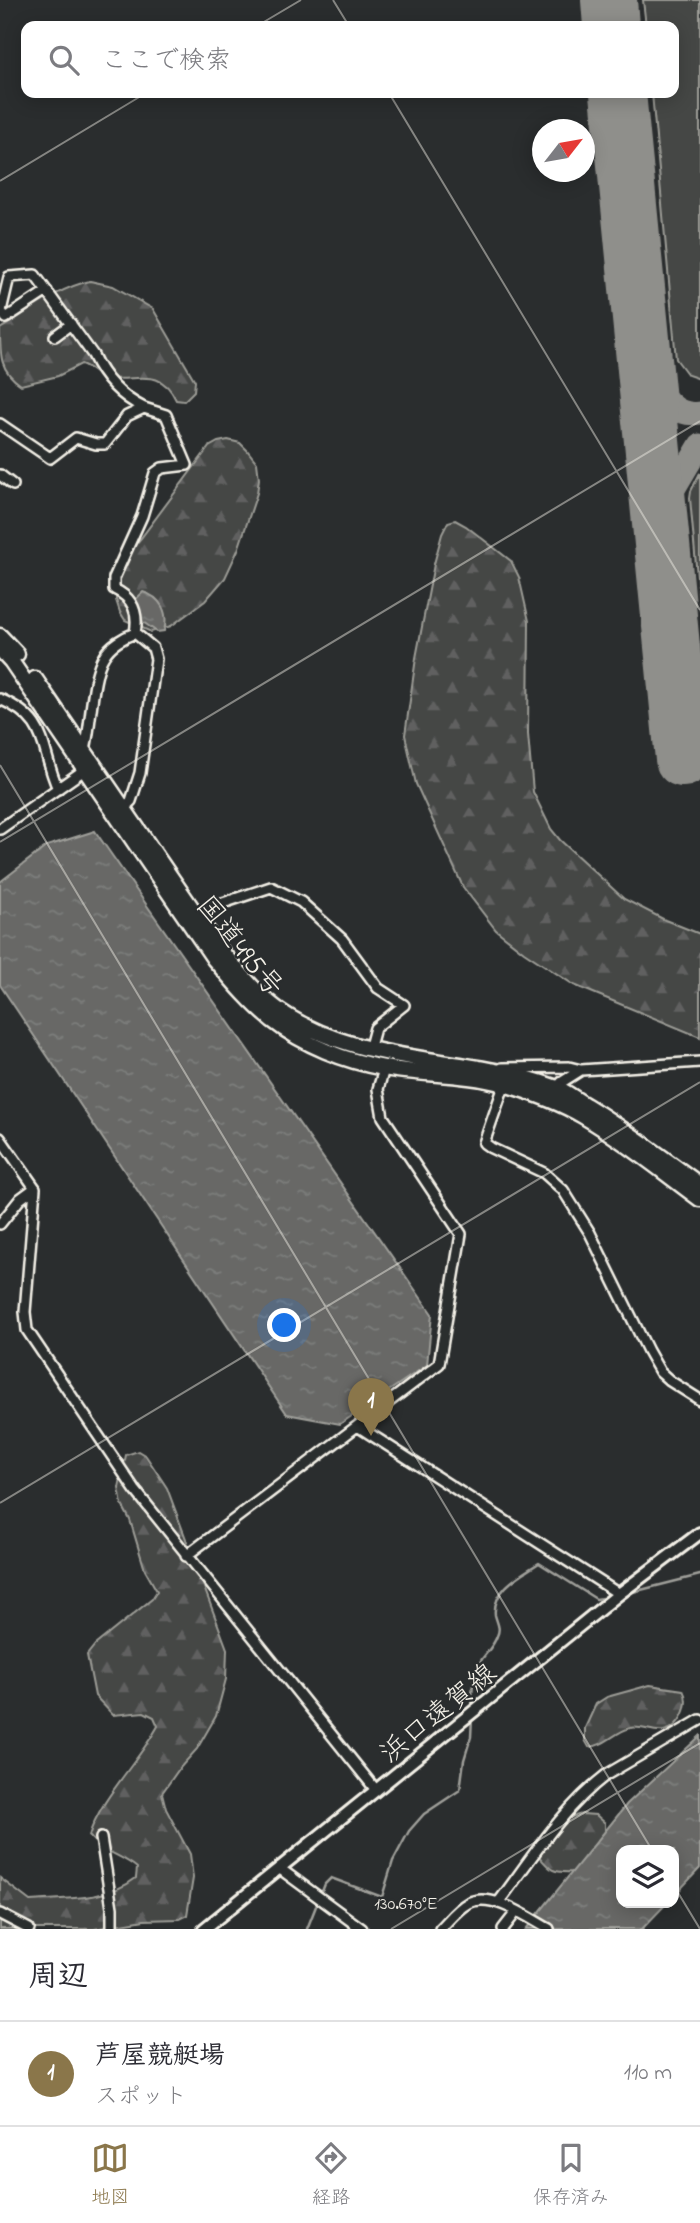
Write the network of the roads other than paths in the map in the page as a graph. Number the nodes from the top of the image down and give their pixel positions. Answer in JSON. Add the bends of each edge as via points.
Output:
{"nodes":[{"id":1,"x":47,"y":291,"type":"junction"},
{"id":2,"x":71,"y":324,"type":"junction"},
{"id":3,"x":55,"y":336,"type":"dead end"},
{"id":4,"x":144,"y":408,"type":"junction"},
{"id":5,"x":0,"y":424,"type":"edge"},
{"id":6,"x":0,"y":475,"type":"edge"},
{"id":7,"x":13,"y":485,"type":"dead end"},
{"id":8,"x":135,"y":633,"type":"junction"},
{"id":9,"x":0,"y":636,"type":"edge"},
{"id":10,"x":0,"y":649,"type":"edge"},
{"id":11,"x":0,"y":699,"type":"edge"},
{"id":12,"x":85,"y":750,"type":"junction"},
{"id":13,"x":89,"y":766,"type":"junction"},
{"id":14,"x":58,"y":789,"type":"junction"},
{"id":15,"x":124,"y":808,"type":"junction"},
{"id":16,"x":0,"y":829,"type":"edge"},
{"id":17,"x":199,"y":918,"type":"junction"},
{"id":18,"x":369,"y":1050,"type":"junction"},
{"id":19,"x":397,"y":1055,"type":"junction"},
{"id":20,"x":700,"y":1062,"type":"edge"},
{"id":21,"x":384,"y":1068,"type":"junction"},
{"id":22,"x":486,"y":1068,"type":"junction"},
{"id":23,"x":581,"y":1070,"type":"junction"},
{"id":24,"x":506,"y":1078,"type":"junction"},
{"id":25,"x":557,"y":1088,"type":"junction"},
{"id":26,"x":0,"y":1138,"type":"edge"},
{"id":27,"x":700,"y":1185,"type":"edge"},
{"id":28,"x":35,"y":1188,"type":"junction"},
{"id":29,"x":700,"y":1199,"type":"edge"},
{"id":30,"x":0,"y":1224,"type":"edge"},
{"id":31,"x":700,"y":1400,"type":"edge"},
{"id":32,"x":359,"y":1427,"type":"junction"},
{"id":33,"x":700,"y":1533,"type":"edge"},
{"id":34,"x":186,"y":1556,"type":"junction"},
{"id":35,"x":619,"y":1594,"type":"junction"},
{"id":36,"x":700,"y":1720,"type":"edge"},
{"id":37,"x":376,"y":1790,"type":"junction"},
{"id":38,"x":102,"y":1838,"type":"dead end"},
{"id":39,"x":279,"y":1868,"type":"junction"},
{"id":40,"x":498,"y":1903,"type":"junction"},
{"id":41,"x":517,"y":1911,"type":"junction"},
{"id":42,"x":0,"y":1914,"type":"edge"},
{"id":43,"x":29,"y":1929,"type":"edge"},
{"id":44,"x":112,"y":1929,"type":"edge"},
{"id":45,"x":204,"y":1929,"type":"edge"},
{"id":46,"x":362,"y":1929,"type":"edge"},
{"id":47,"x":440,"y":1929,"type":"edge"},
{"id":48,"x":503,"y":1929,"type":"edge"},
{"id":49,"x":550,"y":1929,"type":"edge"}],
"edges":[{"from":1,"to":1,"type":"street","via":[[35,275],[9,277],[1,311],[6,318]]},
{"from":1,"to":2,"type":"street"},
{"from":2,"to":3,"type":"street"},
{"from":2,"to":4,"type":"street","via":[[115,388]]},
{"from":4,"to":5,"type":"street","via":[[127,416],[105,444],[76,438],[50,458]]},
{"from":4,"to":8,"type":"street","via":[[166,415],[187,465],[155,472],[142,516],[114,578],[114,589],[131,599],[136,612]]},
{"from":6,"to":7,"type":"street"},
{"from":8,"to":12,"type":"street","via":[[102,657]]},
{"from":8,"to":15,"type":"street","via":[[153,648],[156,659],[140,773]]},
{"from":9,"to":12,"type":"highway","name":"国道495号"},
{"from":10,"to":13,"type":"highway","name":"国道495号"},
{"from":11,"to":14,"type":"street","via":[[30,717]]},
{"from":12,"to":13,"type":"highway","name":"国道495号"},
{"from":13,"to":14,"type":"street"},
{"from":13,"to":15,"type":"highway","name":"国道495号"},
{"from":13,"to":21,"type":"highway","name":"国道495号","via":[[214,959],[245,995],[273,1021],[304,1040],[348,1060]]},
{"from":14,"to":16,"type":"street"},
{"from":15,"to":17,"type":"highway","name":"国道495号"},
{"from":17,"to":18,"type":"highway","name":"国道495号","via":[[223,955],[279,1011],[320,1034]]},
{"from":17,"to":18,"type":"street","via":[[214,906],[271,887],[301,902],[342,939],[378,988],[404,1005],[375,1028]]},
{"from":18,"to":19,"type":"highway","name":"国道495号"},
{"from":19,"to":21,"type":"street"},
{"from":19,"to":22,"type":"highway","name":"国道495号"},
{"from":20,"to":23,"type":"street"},
{"from":21,"to":24,"type":"highway","name":"国道495号","via":[[485,1080]]},
{"from":21,"to":32,"type":"street","via":[[378,1089],[383,1118],[461,1234],[439,1364]]},
{"from":22,"to":23,"type":"street"},
{"from":22,"to":24,"type":"highway","name":"国道495号"},
{"from":23,"to":25,"type":"street"},
{"from":24,"to":25,"type":"highway","name":"国道495号"},
{"from":24,"to":29,"type":"highway","name":"国道495号","via":[[582,1115]]},
{"from":24,"to":31,"type":"street","via":[[484,1143],[544,1173],[563,1190],[660,1371]]},
{"from":25,"to":27,"type":"highway","name":"国道495号"},
{"from":26,"to":28,"type":"street"},
{"from":28,"to":30,"type":"street"},
{"from":28,"to":34,"type":"street","via":[[27,1330],[135,1490]]},
{"from":32,"to":34,"type":"street"},
{"from":32,"to":35,"type":"street"},
{"from":33,"to":35,"type":"main road","name":"浜口遠賀線"},
{"from":34,"to":37,"type":"street"},
{"from":35,"to":37,"type":"main road","name":"浜口遠賀線"},
{"from":36,"to":40,"type":"street","via":[[592,1786]]},
{"from":37,"to":39,"type":"main road","name":"浜口遠賀線"},
{"from":38,"to":44,"type":"street"},
{"from":39,"to":45,"type":"main road","name":"浜口遠賀線"},
{"from":39,"to":46,"type":"street"},
{"from":40,"to":41,"type":"street"},
{"from":40,"to":47,"type":"street","via":[[470,1902]]},
{"from":41,"to":48,"type":"street"},
{"from":41,"to":49,"type":"street"},
{"from":42,"to":43,"type":"street"}]}
